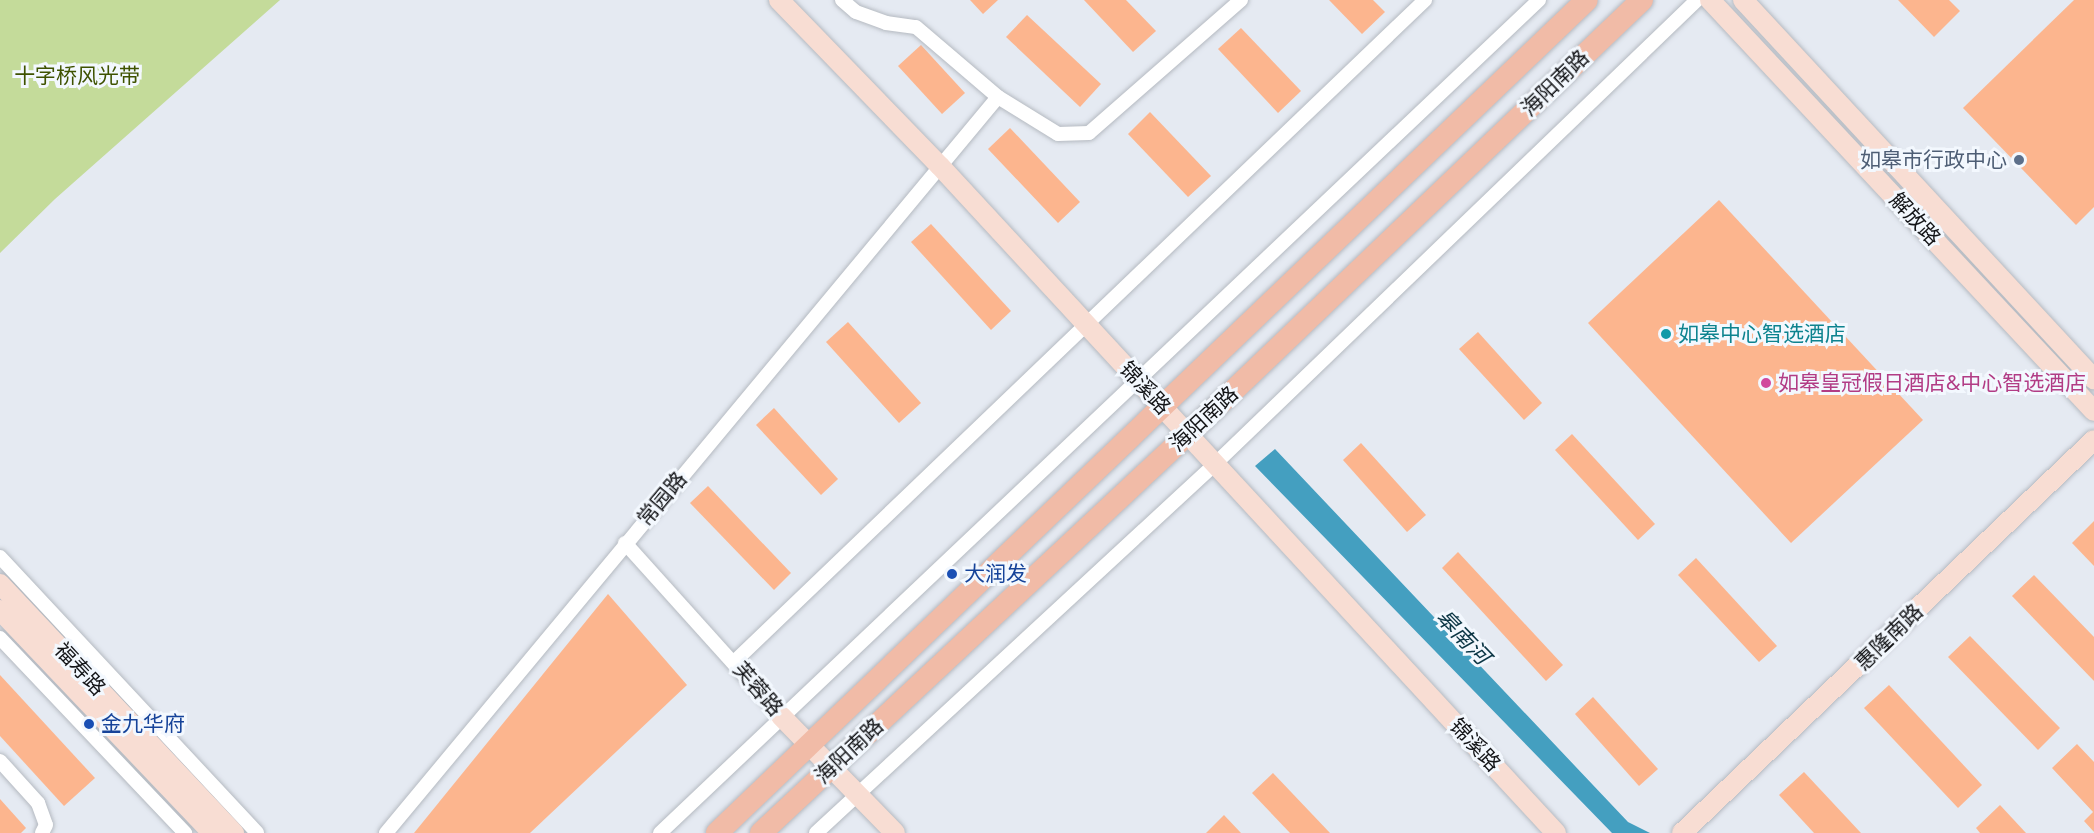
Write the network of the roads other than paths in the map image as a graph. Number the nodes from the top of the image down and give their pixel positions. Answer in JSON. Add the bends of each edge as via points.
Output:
{"nodes":[{"id":1,"x":779,"y":0,"type":"edge"},
{"id":2,"x":842,"y":0,"type":"edge"},
{"id":3,"x":1241,"y":0,"type":"edge"},
{"id":4,"x":1425,"y":0,"type":"edge"},
{"id":5,"x":1539,"y":0,"type":"edge"},
{"id":6,"x":1587,"y":0,"type":"edge"},
{"id":7,"x":1642,"y":0,"type":"edge"},
{"id":8,"x":1697,"y":0,"type":"edge"},
{"id":9,"x":1710,"y":0,"type":"edge"},
{"id":10,"x":1743,"y":0,"type":"edge"},
{"id":11,"x":998,"y":97,"type":"junction"},
{"id":12,"x":940,"y":166,"type":"junction"},
{"id":13,"x":1088,"y":326,"type":"junction"},
{"id":14,"x":2094,"y":379,"type":"edge"},
{"id":15,"x":1137,"y":380,"type":"junction"},
{"id":16,"x":1163,"y":408,"type":"junction"},
{"id":17,"x":2094,"y":411,"type":"edge"},
{"id":18,"x":1188,"y":434,"type":"junction"},
{"id":19,"x":2094,"y":440,"type":"edge"},
{"id":20,"x":1215,"y":464,"type":"junction"},
{"id":21,"x":625,"y":543,"type":"junction"},
{"id":22,"x":0,"y":557,"type":"edge"},
{"id":23,"x":0,"y":584,"type":"edge"},
{"id":24,"x":0,"y":610,"type":"edge"},
{"id":25,"x":0,"y":638,"type":"edge"},
{"id":26,"x":734,"y":662,"type":"junction"},
{"id":27,"x":781,"y":716,"type":"junction"},
{"id":28,"x":808,"y":742,"type":"junction"},
{"id":29,"x":0,"y":761,"type":"edge"},
{"id":30,"x":831,"y":767,"type":"junction"},
{"id":31,"x":856,"y":793,"type":"junction"},
{"id":32,"x":42,"y":833,"type":"edge"},
{"id":33,"x":185,"y":833,"type":"edge"},
{"id":34,"x":212,"y":833,"type":"edge"},
{"id":35,"x":234,"y":833,"type":"edge"},
{"id":36,"x":257,"y":833,"type":"edge"},
{"id":37,"x":386,"y":833,"type":"edge"},
{"id":38,"x":660,"y":833,"type":"edge"},
{"id":39,"x":717,"y":833,"type":"edge"},
{"id":40,"x":761,"y":833,"type":"edge"},
{"id":41,"x":816,"y":833,"type":"edge"},
{"id":42,"x":895,"y":833,"type":"edge"},
{"id":43,"x":1556,"y":833,"type":"edge"},
{"id":44,"x":1682,"y":833,"type":"edge"}],
"edges":[{"from":1,"to":12,"type":"street","name":"锦溪路"},
{"from":2,"to":11,"type":"street","via":[[856,12],[886,23],[916,27]]},
{"from":3,"to":11,"type":"street","via":[[1089,133],[1058,134]]},
{"from":4,"to":13,"type":"street"},
{"from":5,"to":15,"type":"street"},
{"from":6,"to":16,"type":"main road","name":"海阳南路"},
{"from":7,"to":18,"type":"main road","name":"海阳南路"},
{"from":8,"to":20,"type":"street"},
{"from":9,"to":17,"type":"street","name":"解放路"},
{"from":10,"to":14,"type":"street","name":"解放路"},
{"from":11,"to":12,"type":"street","name":"常园路"},
{"from":12,"to":13,"type":"street","name":"锦溪路"},
{"from":12,"to":21,"type":"street","name":"常园路"},
{"from":13,"to":15,"type":"street","name":"锦溪路"},
{"from":13,"to":26,"type":"street"},
{"from":15,"to":16,"type":"street","name":"锦溪路"},
{"from":15,"to":27,"type":"street"},
{"from":16,"to":18,"type":"street","name":"锦溪路"},
{"from":16,"to":28,"type":"main road","name":"海阳南路"},
{"from":18,"to":20,"type":"street","name":"锦溪路"},
{"from":18,"to":30,"type":"main road","name":"海阳南路"},
{"from":19,"to":44,"type":"street","name":"惠隆南路"},
{"from":20,"to":31,"type":"street"},
{"from":20,"to":43,"type":"street","name":"锦溪路"},
{"from":21,"to":26,"type":"street","name":"芙蓉路"},
{"from":21,"to":37,"type":"street","name":"常园路"},
{"from":22,"to":36,"type":"street"},
{"from":23,"to":35,"type":"street","name":"福寿路"},
{"from":24,"to":34,"type":"street","name":"福寿路"},
{"from":25,"to":33,"type":"street"},
{"from":26,"to":27,"type":"street","name":"芙蓉路"},
{"from":27,"to":28,"type":"street","name":"芙蓉路"},
{"from":27,"to":38,"type":"street"},
{"from":28,"to":30,"type":"street","name":"芙蓉路"},
{"from":28,"to":39,"type":"main road","name":"海阳南路"},
{"from":29,"to":32,"type":"street","via":[[38,803],[46,825]]},
{"from":30,"to":31,"type":"street","name":"芙蓉路"},
{"from":30,"to":40,"type":"main road","name":"海阳南路"},
{"from":31,"to":41,"type":"street"},
{"from":31,"to":42,"type":"street","name":"芙蓉路"}]}
